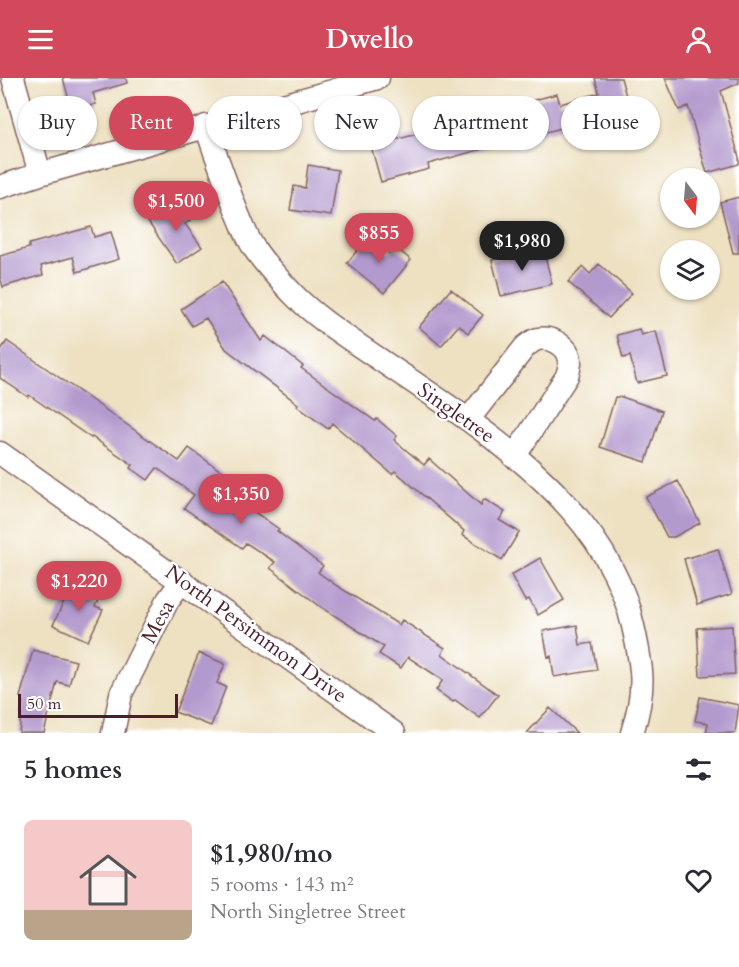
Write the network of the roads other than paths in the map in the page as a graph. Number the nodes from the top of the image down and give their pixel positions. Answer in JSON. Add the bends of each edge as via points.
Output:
{"nodes":[{"id":1,"x":13,"y":78,"type":"edge"},
{"id":2,"x":378,"y":78,"type":"edge"},
{"id":3,"x":302,"y":99,"type":"edge"},
{"id":4,"x":206,"y":126,"type":"edge"},
{"id":5,"x":214,"y":150,"type":"edge"},
{"id":6,"x":40,"y":174,"type":"junction"},
{"id":7,"x":0,"y":187,"type":"edge"},
{"id":8,"x":468,"y":420,"type":"junction"},
{"id":9,"x":0,"y":453,"type":"edge"},
{"id":10,"x":514,"y":457,"type":"junction"},
{"id":11,"x":182,"y":580,"type":"junction"},
{"id":12,"x":113,"y":733,"type":"edge"},
{"id":13,"x":394,"y":733,"type":"edge"},
{"id":14,"x":632,"y":733,"type":"edge"}],
"edges":[{"from":1,"to":6,"type":"street"},
{"from":2,"to":3,"type":"street"},
{"from":4,"to":6,"type":"street"},
{"from":5,"to":8,"type":"street","name":"Singletree","via":[[247,237],[295,296]]},
{"from":6,"to":7,"type":"street"},
{"from":8,"to":10,"type":"street","name":"Singletree"},
{"from":8,"to":10,"type":"street","via":[[525,347],[536,339],[562,345],[569,354],[567,376]]},
{"from":9,"to":11,"type":"street","name":"North Persimmon Drive"},
{"from":10,"to":14,"type":"street","name":"Singletree","via":[[574,514],[594,539],[620,585],[641,659],[643,688]]},
{"from":11,"to":12,"type":"street","name":"Mesa","via":[[121,694]]},
{"from":11,"to":13,"type":"street","name":"North Persimmon Drive"}]}
